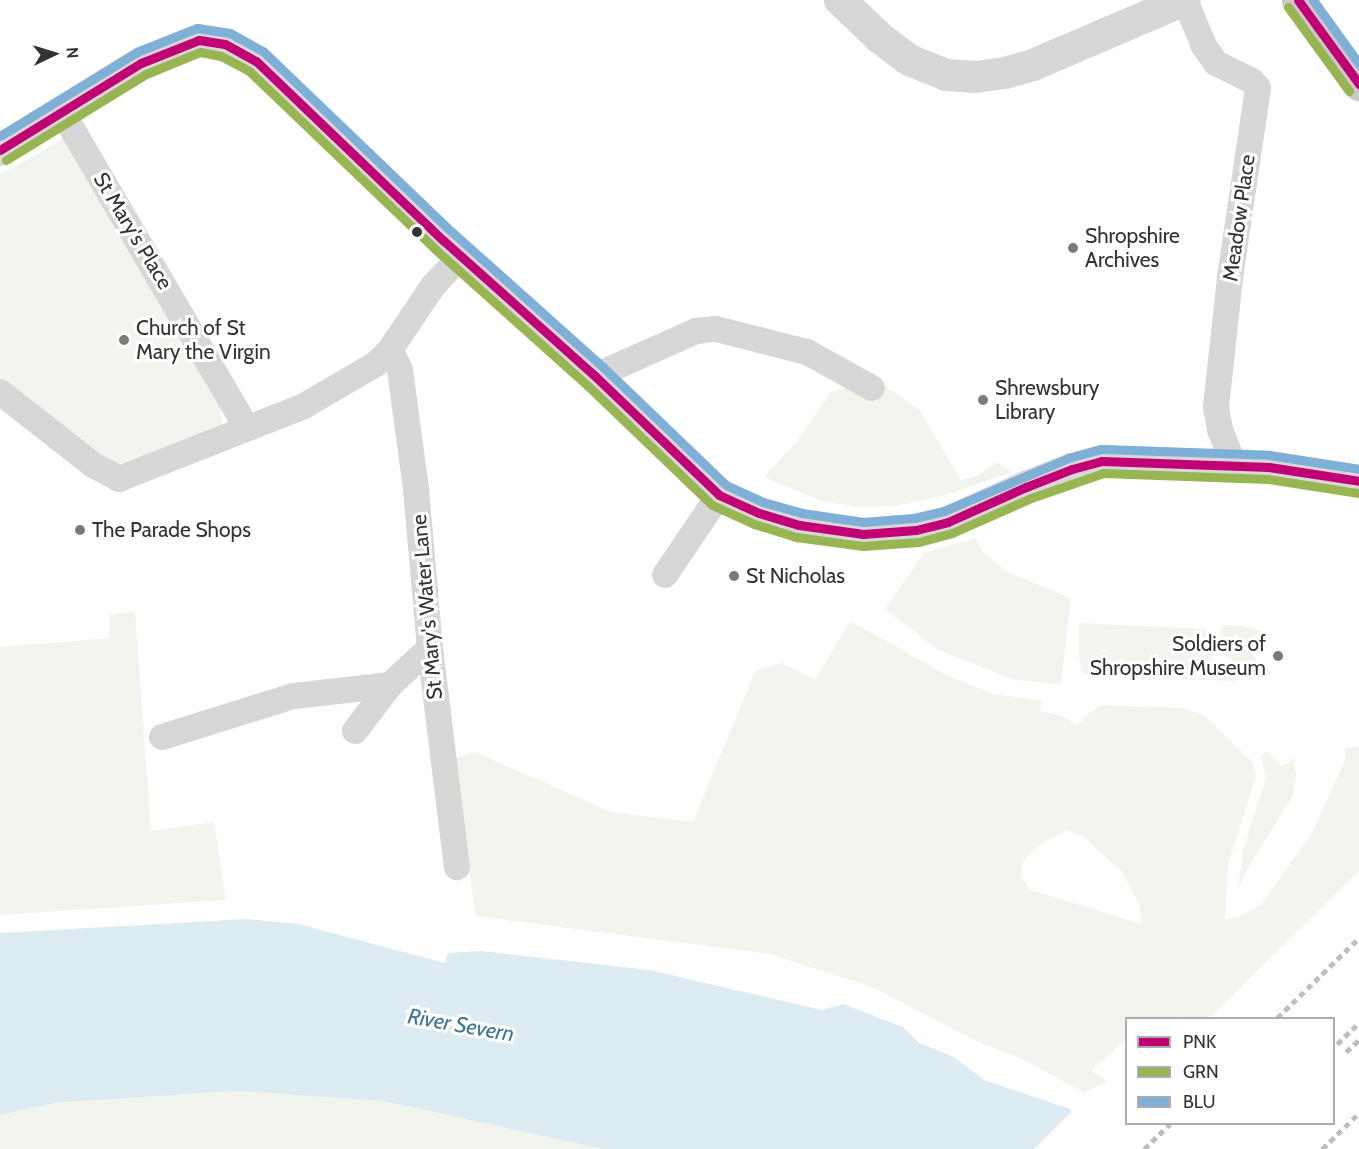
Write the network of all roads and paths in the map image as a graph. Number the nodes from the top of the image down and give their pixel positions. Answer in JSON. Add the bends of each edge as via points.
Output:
{"nodes":[{"id":1,"x":840,"y":0,"type":"edge"},
{"id":2,"x":1185,"y":0,"type":"edge"},
{"id":3,"x":1298,"y":0,"type":"edge"},
{"id":4,"x":1359,"y":84,"type":"edge"},
{"id":5,"x":61,"y":110,"type":"junction"},
{"id":6,"x":0,"y":150,"type":"edge"},
{"id":7,"x":461,"y":256,"type":"junction"},
{"id":8,"x":390,"y":350,"type":"junction"},
{"id":9,"x":595,"y":376,"type":"junction"},
{"id":10,"x":872,"y":388,"type":"dead end"},
{"id":11,"x":3,"y":401,"type":"edge"},
{"id":12,"x":248,"y":428,"type":"junction"},
{"id":13,"x":1234,"y":465,"type":"junction"},
{"id":14,"x":1359,"y":481,"type":"edge"},
{"id":15,"x":719,"y":495,"type":"junction"},
{"id":16,"x":665,"y":575,"type":"dead end"},
{"id":17,"x":430,"y":648,"type":"junction"},
{"id":18,"x":390,"y":685,"type":"junction"},
{"id":19,"x":355,"y":731,"type":"dead end"},
{"id":20,"x":162,"y":737,"type":"dead end"},
{"id":21,"x":456,"y":867,"type":"dead end"}],
"edges":[{"from":1,"to":2,"type":"street","via":[[909,60],[946,75],[975,77],[1033,65]]},
{"from":2,"to":13,"type":"street","name":"Meadow Place","via":[[1204,46],[1216,63],[1258,88],[1216,407]]},
{"from":3,"to":4,"type":"main road"},
{"from":5,"to":6,"type":"street"},
{"from":5,"to":7,"type":"street","via":[[141,63],[200,40],[225,44],[256,61]]},
{"from":5,"to":12,"type":"street","name":"St Mary's Place"},
{"from":7,"to":8,"type":"street","via":[[432,286]]},
{"from":7,"to":9,"type":"street"},
{"from":8,"to":12,"type":"street","via":[[376,364],[304,406]]},
{"from":8,"to":17,"type":"street","name":"St Mary's Water Lane","via":[[400,370],[416,489]]},
{"from":9,"to":10,"type":"street","via":[[696,331],[716,329],[807,352]]},
{"from":9,"to":15,"type":"street"},
{"from":11,"to":12,"type":"street","via":[[119,479]]},
{"from":13,"to":14,"type":"street"},
{"from":13,"to":15,"type":"street","via":[[1102,461],[1026,487],[948,522],[916,530],[863,534],[800,525]]},
{"from":15,"to":16,"type":"street"},
{"from":17,"to":18,"type":"street"},
{"from":17,"to":21,"type":"street","name":"St Mary's Water Lane"},
{"from":18,"to":19,"type":"street"},
{"from":18,"to":20,"type":"street","via":[[294,696]]}]}
